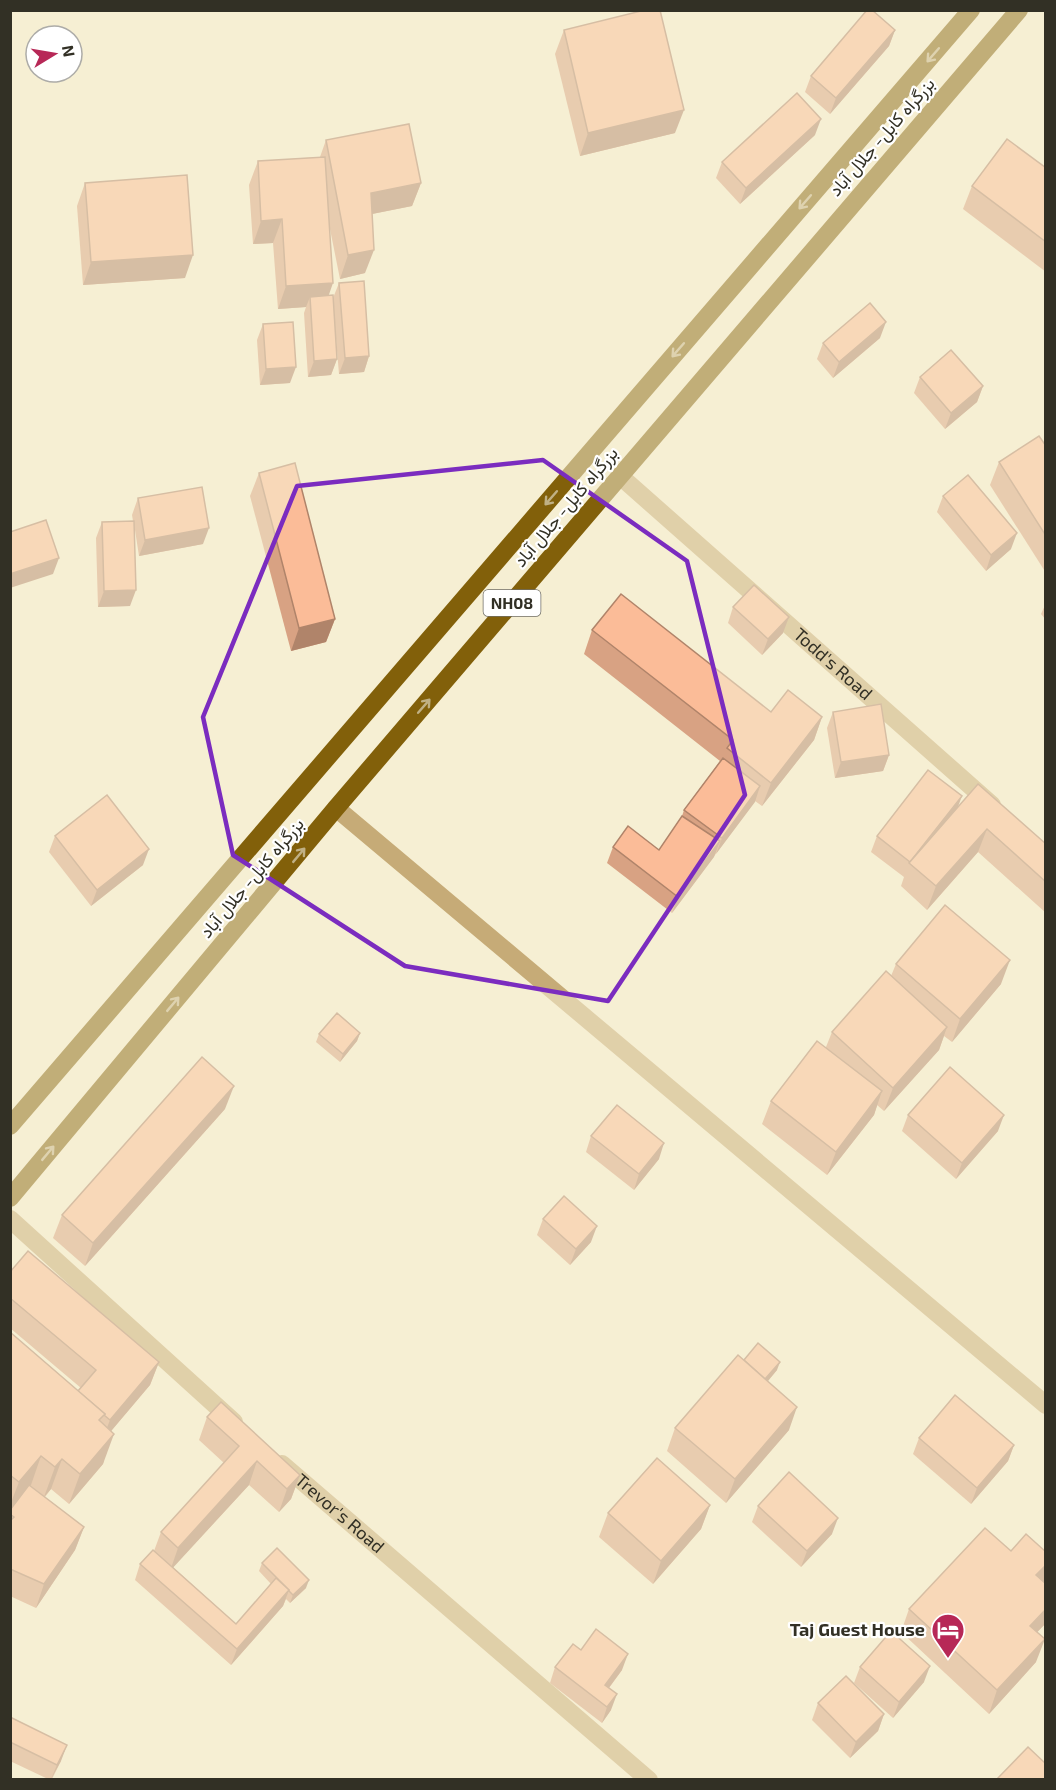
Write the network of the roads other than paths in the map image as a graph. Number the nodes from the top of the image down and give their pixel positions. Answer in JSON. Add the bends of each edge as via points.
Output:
{"nodes":[{"id":1,"x":971,"y":10,"type":"edge"},
{"id":2,"x":1019,"y":10,"type":"edge"},
{"id":3,"x":620,"y":476,"type":"junction"},
{"id":4,"x":336,"y":808,"type":"junction"},
{"id":5,"x":1003,"y":814,"type":"edge"},
{"id":6,"x":10,"y":1126,"type":"edge"},
{"id":7,"x":10,"y":1198,"type":"edge"},
{"id":8,"x":10,"y":1219,"type":"edge"},
{"id":9,"x":1046,"y":1405,"type":"edge"},
{"id":10,"x":247,"y":1433,"type":"edge"},
{"id":11,"x":273,"y":1456,"type":"edge"},
{"id":12,"x":649,"y":1779,"type":"edge"}],
"edges":[{"from":1,"to":6,"type":"highway","name":"بزرگراه کابل- جلال آباد","number":"NH08","one_way":true},
{"from":2,"to":3,"type":"highway","name":"بزرگراه کابل- جلال آباد","number":"NH08"},
{"from":4,"to":3,"type":"highway","name":"بزرگراه کابل- جلال آباد","number":"NH08","one_way":true},
{"from":3,"to":5,"type":"street","name":"Todd's Road"},
{"from":7,"to":4,"type":"highway","name":"بزرگراه کابل- جلال آباد","number":"NH08","one_way":true},
{"from":4,"to":9,"type":"street"},
{"from":8,"to":10,"type":"street"},
{"from":11,"to":12,"type":"street","name":"Trevor's Road"}]}
